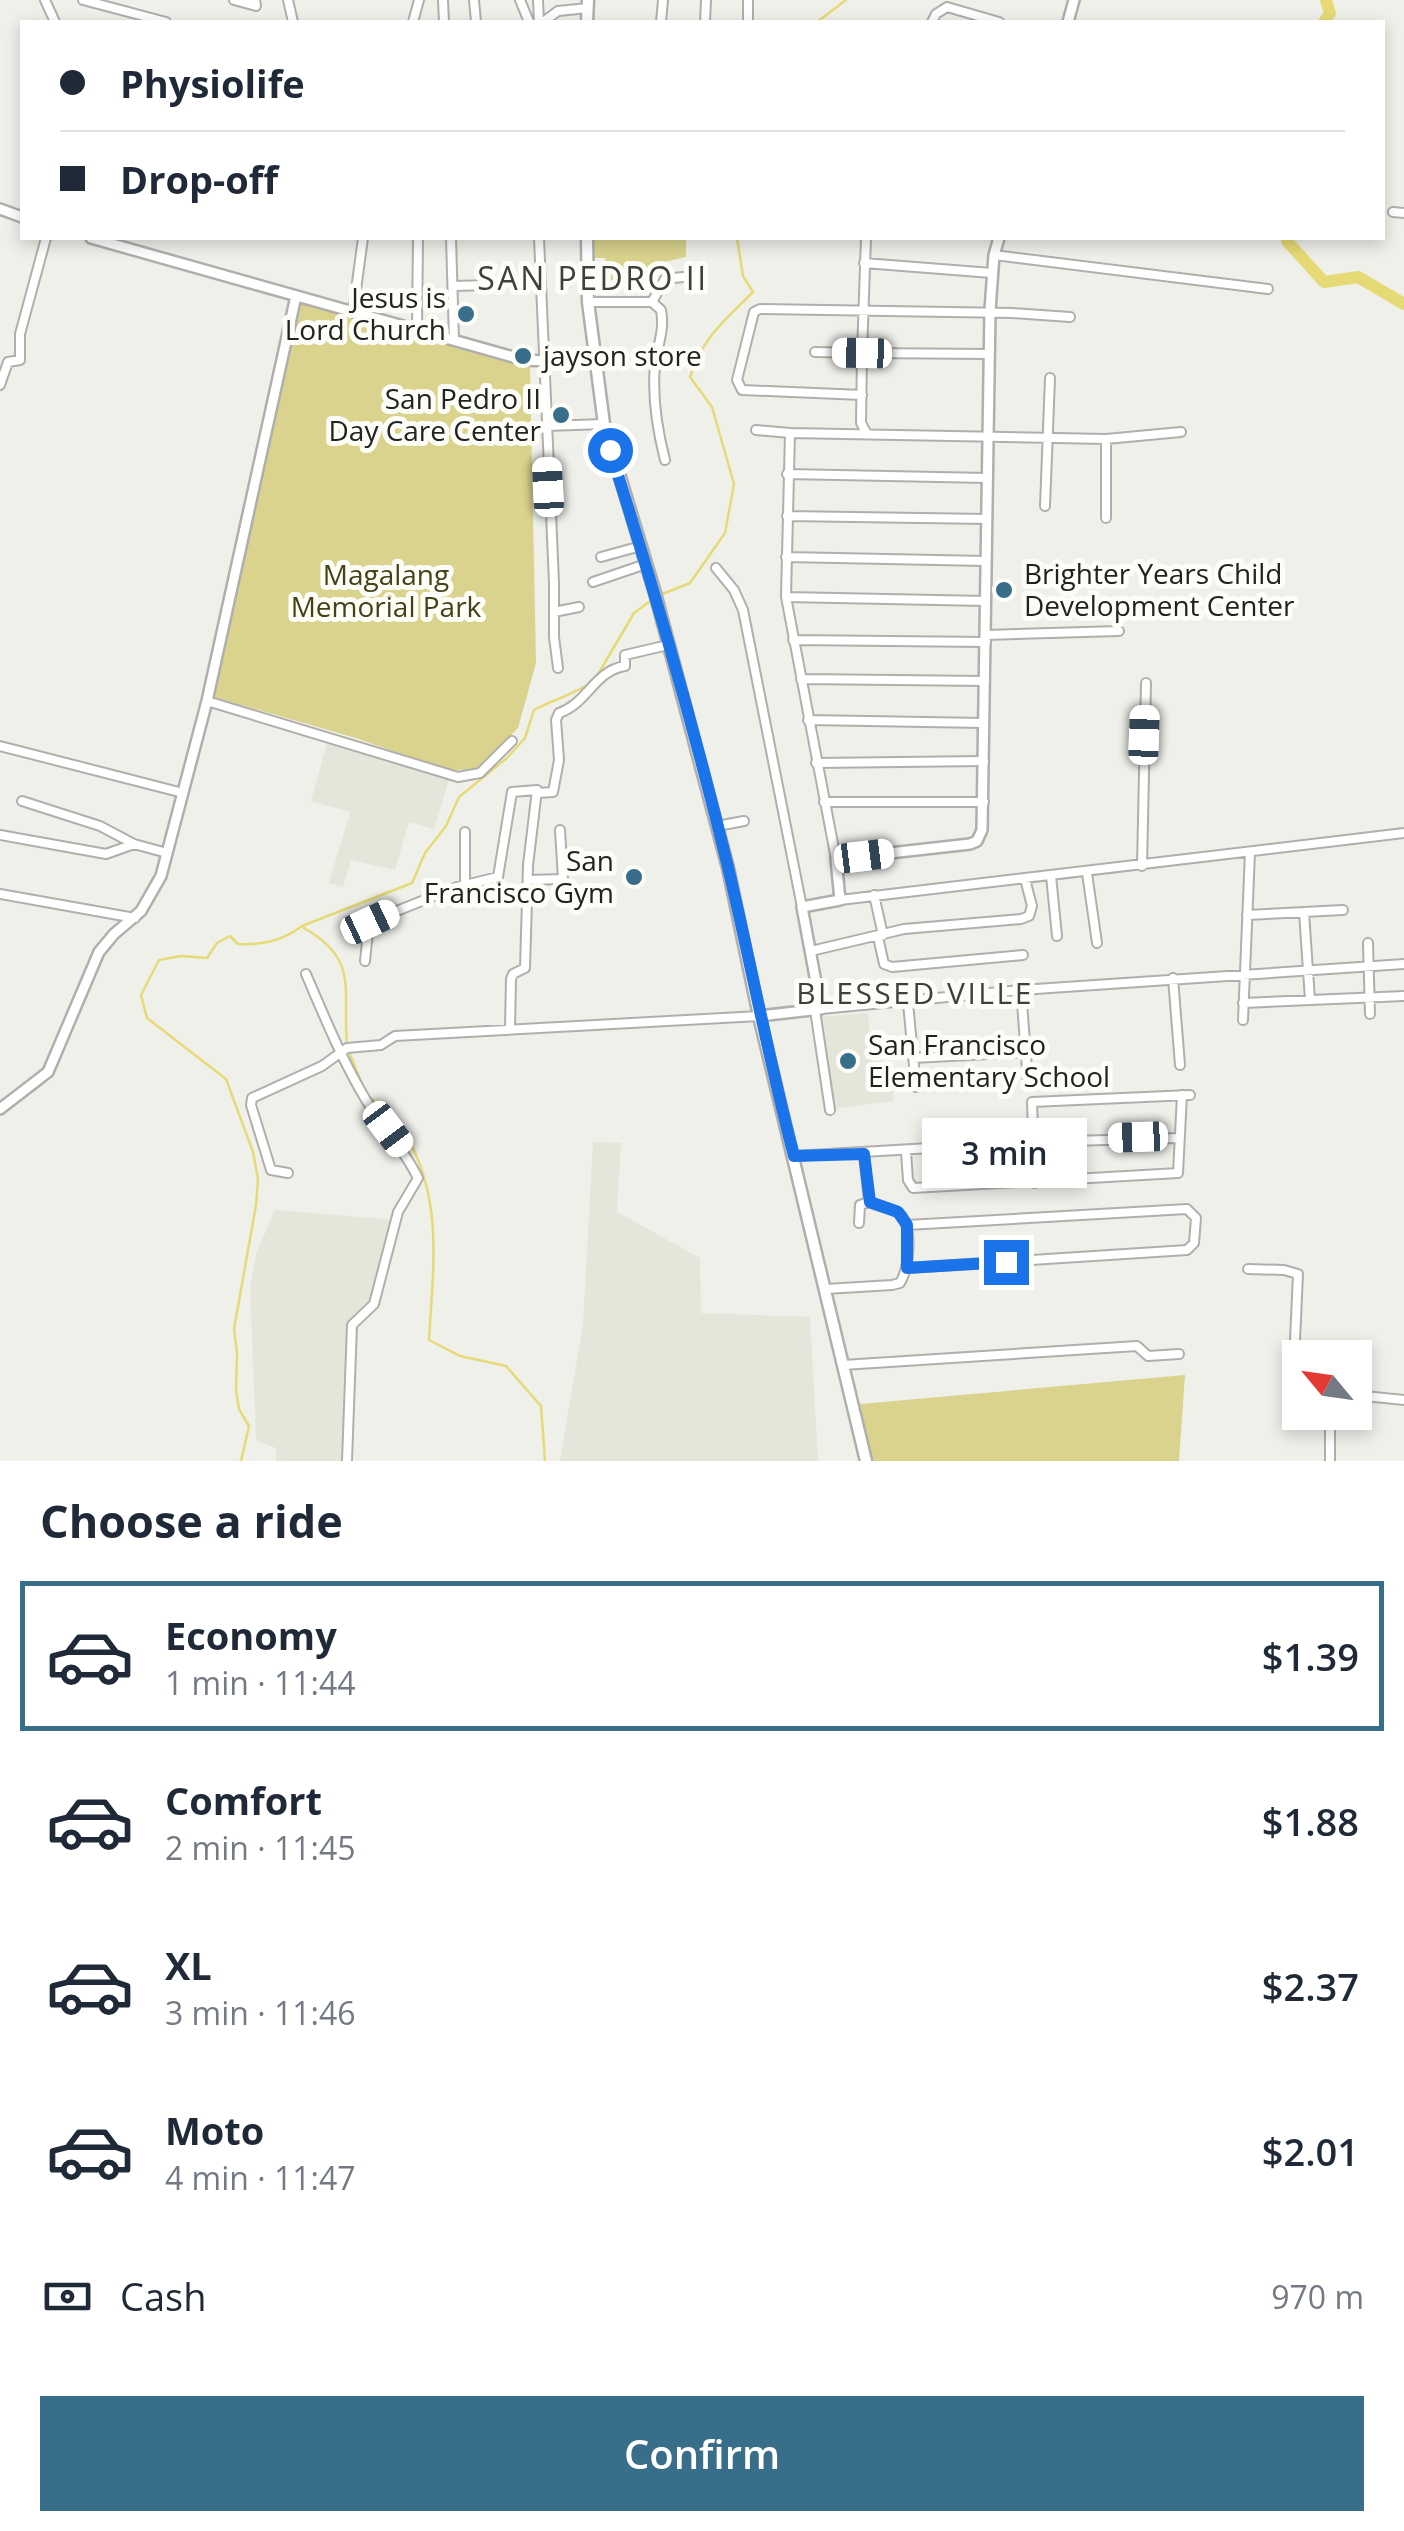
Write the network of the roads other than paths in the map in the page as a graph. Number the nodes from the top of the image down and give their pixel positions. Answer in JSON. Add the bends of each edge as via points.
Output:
{"nodes":[{"id":1,"x":83,"y":0,"type":"edge"},
{"id":2,"x":234,"y":0,"type":"edge"},
{"id":3,"x":255,"y":0,"type":"edge"},
{"id":4,"x":588,"y":4,"type":"edge"},
{"id":5,"x":158,"y":20,"type":"edge"},
{"id":6,"x":544,"y":20,"type":"edge"},
{"id":7,"x":933,"y":20,"type":"edge"},
{"id":8,"x":992,"y":20,"type":"edge"},
{"id":9,"x":1393,"y":212,"type":"dead end"},
{"id":10,"x":1404,"y":214,"type":"edge"},
{"id":11,"x":45,"y":240,"type":"edge"},
{"id":12,"x":98,"y":240,"type":"edge"},
{"id":13,"x":363,"y":240,"type":"edge"},
{"id":14,"x":418,"y":240,"type":"edge"},
{"id":15,"x":452,"y":240,"type":"edge"},
{"id":16,"x":538,"y":240,"type":"edge"},
{"id":17,"x":587,"y":240,"type":"edge"},
{"id":18,"x":866,"y":240,"type":"edge"},
{"id":19,"x":998,"y":240,"type":"edge"},
{"id":20,"x":994,"y":255,"type":"junction"},
{"id":21,"x":864,"y":263,"type":"junction"},
{"id":22,"x":992,"y":273,"type":"junction"},
{"id":23,"x":683,"y":277,"type":"dead end"},
{"id":24,"x":492,"y":285,"type":"dead end"},
{"id":25,"x":453,"y":286,"type":"junction"},
{"id":26,"x":1268,"y":288,"type":"dead end"},
{"id":27,"x":296,"y":296,"type":"junction"},
{"id":28,"x":588,"y":302,"type":"junction"},
{"id":29,"x":652,"y":302,"type":"junction"},
{"id":30,"x":863,"y":310,"type":"junction"},
{"id":31,"x":353,"y":312,"type":"junction"},
{"id":32,"x":990,"y":314,"type":"junction"},
{"id":33,"x":1070,"y":317,"type":"dead end"},
{"id":34,"x":417,"y":329,"type":"junction"},
{"id":35,"x":454,"y":340,"type":"junction"},
{"id":36,"x":816,"y":352,"type":"dead end"},
{"id":37,"x":862,"y":353,"type":"junction"},
{"id":38,"x":989,"y":354,"type":"junction"},
{"id":39,"x":4,"y":363,"type":"edge"},
{"id":40,"x":544,"y":363,"type":"junction"},
{"id":41,"x":595,"y":363,"type":"junction"},
{"id":42,"x":1050,"y":378,"type":"dead end"},
{"id":43,"x":0,"y":385,"type":"edge"},
{"id":44,"x":862,"y":395,"type":"junction"},
{"id":45,"x":604,"y":424,"type":"junction"},
{"id":46,"x":546,"y":426,"type":"junction"},
{"id":47,"x":756,"y":430,"type":"dead end"},
{"id":48,"x":1180,"y":432,"type":"dead end"},
{"id":49,"x":790,"y":433,"type":"junction"},
{"id":50,"x":867,"y":434,"type":"junction"},
{"id":51,"x":988,"y":436,"type":"junction"},
{"id":52,"x":1048,"y":437,"type":"junction"},
{"id":53,"x":1106,"y":439,"type":"junction"},
{"id":54,"x":666,"y":460,"type":"dead end"},
{"id":55,"x":787,"y":474,"type":"junction"},
{"id":56,"x":988,"y":478,"type":"junction"},
{"id":57,"x":1045,"y":506,"type":"dead end"},
{"id":58,"x":787,"y":516,"type":"junction"},
{"id":59,"x":1106,"y":518,"type":"dead end"},
{"id":60,"x":987,"y":519,"type":"junction"},
{"id":61,"x":641,"y":546,"type":"junction"},
{"id":62,"x":601,"y":556,"type":"dead end"},
{"id":63,"x":786,"y":557,"type":"junction"},
{"id":64,"x":986,"y":561,"type":"junction"},
{"id":65,"x":646,"y":564,"type":"junction"},
{"id":66,"x":716,"y":568,"type":"dead end"},
{"id":67,"x":594,"y":582,"type":"dead end"},
{"id":68,"x":786,"y":597,"type":"junction"},
{"id":69,"x":986,"y":601,"type":"junction"},
{"id":70,"x":578,"y":606,"type":"dead end"},
{"id":71,"x":554,"y":612,"type":"junction"},
{"id":72,"x":1120,"y":631,"type":"dead end"},
{"id":73,"x":986,"y":638,"type":"junction"},
{"id":74,"x":793,"y":640,"type":"junction"},
{"id":75,"x":668,"y":645,"type":"junction"},
{"id":76,"x":558,"y":668,"type":"dead end"},
{"id":77,"x":801,"y":679,"type":"junction"},
{"id":78,"x":985,"y":681,"type":"junction"},
{"id":79,"x":1146,"y":684,"type":"dead end"},
{"id":80,"x":208,"y":701,"type":"junction"},
{"id":81,"x":808,"y":720,"type":"junction"},
{"id":82,"x":984,"y":722,"type":"junction"},
{"id":83,"x":512,"y":740,"type":"dead end"},
{"id":84,"x":0,"y":746,"type":"edge"},
{"id":85,"x":984,"y":761,"type":"junction"},
{"id":86,"x":816,"y":763,"type":"junction"},
{"id":87,"x":538,"y":792,"type":"junction"},
{"id":88,"x":183,"y":793,"type":"junction"},
{"id":89,"x":22,"y":801,"type":"dead end"},
{"id":90,"x":824,"y":802,"type":"junction"},
{"id":91,"x":984,"y":802,"type":"junction"},
{"id":92,"x":744,"y":821,"type":"dead end"},
{"id":93,"x":717,"y":826,"type":"junction"},
{"id":94,"x":560,"y":830,"type":"dead end"},
{"id":95,"x":465,"y":832,"type":"dead end"},
{"id":96,"x":1404,"y":833,"type":"edge"},
{"id":97,"x":0,"y":836,"type":"edge"},
{"id":98,"x":134,"y":844,"type":"junction"},
{"id":99,"x":1250,"y":852,"type":"junction"},
{"id":100,"x":167,"y":854,"type":"junction"},
{"id":101,"x":836,"y":859,"type":"junction"},
{"id":102,"x":1142,"y":866,"type":"junction"},
{"id":103,"x":1086,"y":873,"type":"junction"},
{"id":104,"x":1052,"y":876,"type":"junction"},
{"id":105,"x":1026,"y":879,"type":"junction"},
{"id":106,"x":528,"y":880,"type":"junction"},
{"id":107,"x":464,"y":885,"type":"junction"},
{"id":108,"x":0,"y":894,"type":"edge"},
{"id":109,"x":874,"y":895,"type":"junction"},
{"id":110,"x":840,"y":900,"type":"junction"},
{"id":111,"x":802,"y":907,"type":"junction"},
{"id":112,"x":1343,"y":910,"type":"dead end"},
{"id":113,"x":1304,"y":912,"type":"junction"},
{"id":114,"x":1247,"y":915,"type":"junction"},
{"id":115,"x":134,"y":918,"type":"junction"},
{"id":116,"x":880,"y":936,"type":"junction"},
{"id":117,"x":1058,"y":936,"type":"dead end"},
{"id":118,"x":1096,"y":943,"type":"dead end"},
{"id":119,"x":1368,"y":943,"type":"dead end"},
{"id":120,"x":811,"y":951,"type":"junction"},
{"id":121,"x":1023,"y":955,"type":"dead end"},
{"id":122,"x":366,"y":961,"type":"dead end"},
{"id":123,"x":1404,"y":964,"type":"edge"},
{"id":124,"x":1368,"y":966,"type":"junction"},
{"id":125,"x":1308,"y":969,"type":"junction"},
{"id":126,"x":306,"y":974,"type":"dead end"},
{"id":127,"x":1244,"y":974,"type":"junction"},
{"id":128,"x":1173,"y":978,"type":"junction"},
{"id":129,"x":1021,"y":990,"type":"junction"},
{"id":130,"x":1404,"y":996,"type":"edge"},
{"id":131,"x":1370,"y":998,"type":"junction"},
{"id":132,"x":1310,"y":1000,"type":"junction"},
{"id":133,"x":908,"y":1003,"type":"junction"},
{"id":134,"x":1243,"y":1003,"type":"junction"},
{"id":135,"x":818,"y":1009,"type":"junction"},
{"id":136,"x":1370,"y":1014,"type":"dead end"},
{"id":137,"x":759,"y":1016,"type":"junction"},
{"id":138,"x":1242,"y":1020,"type":"dead end"},
{"id":139,"x":510,"y":1028,"type":"junction"},
{"id":140,"x":342,"y":1051,"type":"junction"},
{"id":141,"x":1026,"y":1052,"type":"junction"},
{"id":142,"x":914,"y":1058,"type":"junction"},
{"id":143,"x":1180,"y":1064,"type":"dead end"},
{"id":144,"x":1028,"y":1082,"type":"dead end"},
{"id":145,"x":916,"y":1087,"type":"dead end"},
{"id":146,"x":0,"y":1109,"type":"edge"},
{"id":147,"x":830,"y":1110,"type":"dead end"},
{"id":148,"x":1180,"y":1138,"type":"junction"},
{"id":149,"x":1034,"y":1142,"type":"junction"},
{"id":150,"x":906,"y":1152,"type":"junction"},
{"id":151,"x":864,"y":1154,"type":"junction"},
{"id":152,"x":794,"y":1156,"type":"junction"},
{"id":153,"x":288,"y":1173,"type":"dead end"},
{"id":154,"x":1035,"y":1183,"type":"junction"},
{"id":155,"x":870,"y":1202,"type":"junction"},
{"id":156,"x":860,"y":1223,"type":"dead end"},
{"id":157,"x":907,"y":1225,"type":"junction"},
{"id":158,"x":907,"y":1268,"type":"junction"},
{"id":159,"x":1248,"y":1269,"type":"dead end"},
{"id":160,"x":826,"y":1289,"type":"junction"},
{"id":161,"x":1294,"y":1340,"type":"edge"},
{"id":162,"x":1179,"y":1354,"type":"dead end"},
{"id":163,"x":844,"y":1365,"type":"junction"},
{"id":164,"x":1372,"y":1397,"type":"edge"},
{"id":165,"x":1404,"y":1400,"type":"edge"},
{"id":166,"x":1330,"y":1430,"type":"edge"},
{"id":167,"x":347,"y":1461,"type":"edge"},
{"id":168,"x":866,"y":1461,"type":"edge"},
{"id":169,"x":1330,"y":1461,"type":"edge"}],
"edges":[{"from":1,"to":5,"type":"street"},
{"from":2,"to":3,"type":"street","via":[[256,6]]},
{"from":4,"to":6,"type":"street"},
{"from":7,"to":8,"type":"street","via":[[946,7]]},
{"from":9,"to":10,"type":"street"},
{"from":11,"to":39,"type":"street","via":[[20,334],[20,360]]},
{"from":12,"to":27,"type":"street"},
{"from":13,"to":31,"type":"street"},
{"from":14,"to":34,"type":"street"},
{"from":15,"to":25,"type":"street"},
{"from":16,"to":40,"type":"street"},
{"from":17,"to":28,"type":"main road"},
{"from":18,"to":21,"type":"street"},
{"from":19,"to":20,"type":"street"},
{"from":20,"to":22,"type":"street"},
{"from":20,"to":26,"type":"street"},
{"from":21,"to":22,"type":"street"},
{"from":21,"to":30,"type":"street"},
{"from":22,"to":32,"type":"street"},
{"from":23,"to":29,"type":"street","via":[[666,279]]},
{"from":24,"to":25,"type":"street"},
{"from":25,"to":35,"type":"street"},
{"from":27,"to":31,"type":"street"},
{"from":27,"to":80,"type":"street"},
{"from":28,"to":29,"type":"street"},
{"from":28,"to":41,"type":"main road"},
{"from":29,"to":54,"type":"street","via":[[664,323],[654,386]]},
{"from":30,"to":32,"type":"street"},
{"from":30,"to":37,"type":"street"},
{"from":30,"to":44,"type":"street","via":[[756,310],[737,380],[752,393]]},
{"from":31,"to":34,"type":"street"},
{"from":32,"to":33,"type":"street"},
{"from":32,"to":38,"type":"street"},
{"from":34,"to":35,"type":"street"},
{"from":35,"to":40,"type":"street"},
{"from":36,"to":37,"type":"street"},
{"from":37,"to":38,"type":"street"},
{"from":37,"to":44,"type":"street"},
{"from":38,"to":51,"type":"street"},
{"from":39,"to":43,"type":"street"},
{"from":40,"to":41,"type":"street"},
{"from":40,"to":46,"type":"street"},
{"from":41,"to":45,"type":"main road"},
{"from":42,"to":52,"type":"street"},
{"from":44,"to":50,"type":"street"},
{"from":45,"to":46,"type":"street"},
{"from":45,"to":61,"type":"main road"},
{"from":46,"to":71,"type":"street"},
{"from":47,"to":49,"type":"street"},
{"from":48,"to":53,"type":"street"},
{"from":49,"to":50,"type":"street"},
{"from":49,"to":55,"type":"street"},
{"from":50,"to":51,"type":"street"},
{"from":51,"to":52,"type":"street"},
{"from":51,"to":56,"type":"street"},
{"from":52,"to":53,"type":"street"},
{"from":52,"to":57,"type":"street"},
{"from":53,"to":59,"type":"street"},
{"from":55,"to":56,"type":"street"},
{"from":55,"to":58,"type":"street"},
{"from":56,"to":60,"type":"street"},
{"from":58,"to":60,"type":"street"},
{"from":58,"to":63,"type":"street"},
{"from":60,"to":64,"type":"street"},
{"from":61,"to":62,"type":"street"},
{"from":61,"to":65,"type":"main road"},
{"from":63,"to":64,"type":"street"},
{"from":63,"to":68,"type":"street"},
{"from":64,"to":69,"type":"street"},
{"from":65,"to":67,"type":"street"},
{"from":65,"to":75,"type":"main road"},
{"from":66,"to":111,"type":"street","via":[[744,610]]},
{"from":68,"to":69,"type":"street"},
{"from":68,"to":74,"type":"street"},
{"from":69,"to":73,"type":"street"},
{"from":70,"to":71,"type":"street"},
{"from":71,"to":76,"type":"street"},
{"from":72,"to":73,"type":"street"},
{"from":73,"to":74,"type":"street"},
{"from":73,"to":78,"type":"street"},
{"from":74,"to":77,"type":"street"},
{"from":75,"to":87,"type":"street","via":[[625,655],[625,666],[609,669],[577,704],[559,713],[553,792]]},
{"from":75,"to":93,"type":"main road"},
{"from":77,"to":78,"type":"street"},
{"from":77,"to":81,"type":"street"},
{"from":78,"to":82,"type":"street"},
{"from":79,"to":102,"type":"street"},
{"from":80,"to":83,"type":"street","via":[[466,778],[480,773]]},
{"from":80,"to":88,"type":"street"},
{"from":81,"to":82,"type":"street"},
{"from":81,"to":86,"type":"street"},
{"from":82,"to":85,"type":"street"},
{"from":84,"to":88,"type":"street"},
{"from":85,"to":86,"type":"street"},
{"from":85,"to":91,"type":"street"},
{"from":86,"to":90,"type":"street"},
{"from":87,"to":106,"type":"street"},
{"from":87,"to":107,"type":"street","via":[[512,792],[500,875]]},
{"from":88,"to":100,"type":"street"},
{"from":89,"to":98,"type":"street"},
{"from":90,"to":91,"type":"street"},
{"from":90,"to":101,"type":"street"},
{"from":91,"to":101,"type":"street","via":[[978,841]]},
{"from":92,"to":93,"type":"street"},
{"from":93,"to":137,"type":"main road"},
{"from":94,"to":106,"type":"street","via":[[563,879]]},
{"from":95,"to":107,"type":"street"},
{"from":96,"to":99,"type":"street"},
{"from":97,"to":98,"type":"street","via":[[106,854]]},
{"from":98,"to":100,"type":"street"},
{"from":99,"to":102,"type":"street"},
{"from":99,"to":114,"type":"street"},
{"from":100,"to":115,"type":"street","via":[[156,887]]},
{"from":101,"to":110,"type":"street"},
{"from":102,"to":103,"type":"street"},
{"from":103,"to":104,"type":"street"},
{"from":103,"to":118,"type":"street"},
{"from":104,"to":105,"type":"street"},
{"from":104,"to":117,"type":"street"},
{"from":105,"to":109,"type":"street"},
{"from":105,"to":116,"type":"street","via":[[1029,916]]},
{"from":106,"to":139,"type":"street","via":[[525,968],[511,979]]},
{"from":107,"to":122,"type":"street","via":[[370,922]]},
{"from":108,"to":115,"type":"street"},
{"from":109,"to":110,"type":"street"},
{"from":109,"to":116,"type":"street"},
{"from":110,"to":111,"type":"street"},
{"from":111,"to":120,"type":"street"},
{"from":112,"to":113,"type":"street"},
{"from":113,"to":114,"type":"street"},
{"from":113,"to":125,"type":"street"},
{"from":114,"to":127,"type":"street"},
{"from":115,"to":146,"type":"street","via":[[99,952],[48,1072]]},
{"from":116,"to":120,"type":"street"},
{"from":116,"to":121,"type":"street","via":[[884,964],[892,967]]},
{"from":119,"to":124,"type":"street"},
{"from":120,"to":135,"type":"street"},
{"from":123,"to":124,"type":"street"},
{"from":124,"to":125,"type":"street"},
{"from":124,"to":131,"type":"street"},
{"from":125,"to":127,"type":"street"},
{"from":125,"to":132,"type":"street"},
{"from":126,"to":140,"type":"street"},
{"from":127,"to":128,"type":"street"},
{"from":127,"to":134,"type":"street"},
{"from":128,"to":129,"type":"street"},
{"from":128,"to":143,"type":"street"},
{"from":129,"to":133,"type":"street"},
{"from":129,"to":141,"type":"street"},
{"from":130,"to":131,"type":"street"},
{"from":131,"to":132,"type":"street"},
{"from":131,"to":136,"type":"street"},
{"from":132,"to":134,"type":"street"},
{"from":133,"to":135,"type":"street"},
{"from":133,"to":142,"type":"street"},
{"from":134,"to":138,"type":"street"},
{"from":135,"to":137,"type":"street"},
{"from":135,"to":147,"type":"street"},
{"from":137,"to":139,"type":"street"},
{"from":137,"to":152,"type":"main road"},
{"from":139,"to":140,"type":"street","via":[[395,1036]]},
{"from":140,"to":153,"type":"street","via":[[252,1098],[271,1170]]},
{"from":140,"to":167,"type":"street","via":[[418,1178],[398,1212],[374,1304],[352,1325]]},
{"from":141,"to":142,"type":"street"},
{"from":141,"to":144,"type":"street"},
{"from":142,"to":145,"type":"street"},
{"from":148,"to":149,"type":"street"},
{"from":148,"to":149,"type":"street","via":[[1186,1095],[1032,1102]]},
{"from":148,"to":154,"type":"street","via":[[1178,1173]]},
{"from":149,"to":150,"type":"street"},
{"from":149,"to":154,"type":"street"},
{"from":150,"to":151,"type":"street"},
{"from":150,"to":154,"type":"street","via":[[914,1188]]},
{"from":151,"to":152,"type":"street"},
{"from":151,"to":155,"type":"street"},
{"from":152,"to":160,"type":"main road"},
{"from":155,"to":156,"type":"street","via":[[860,1205]]},
{"from":155,"to":157,"type":"street","via":[[898,1212]]},
{"from":157,"to":158,"type":"street"},
{"from":157,"to":158,"type":"street","via":[[1187,1210],[1196,1218],[1188,1250]]},
{"from":158,"to":160,"type":"street","via":[[892,1286]]},
{"from":159,"to":161,"type":"street","via":[[1298,1274]]},
{"from":160,"to":163,"type":"main road"},
{"from":162,"to":163,"type":"street","via":[[1148,1356],[1137,1346]]},
{"from":163,"to":168,"type":"main road"},
{"from":164,"to":165,"type":"street"},
{"from":166,"to":169,"type":"street"}]}
